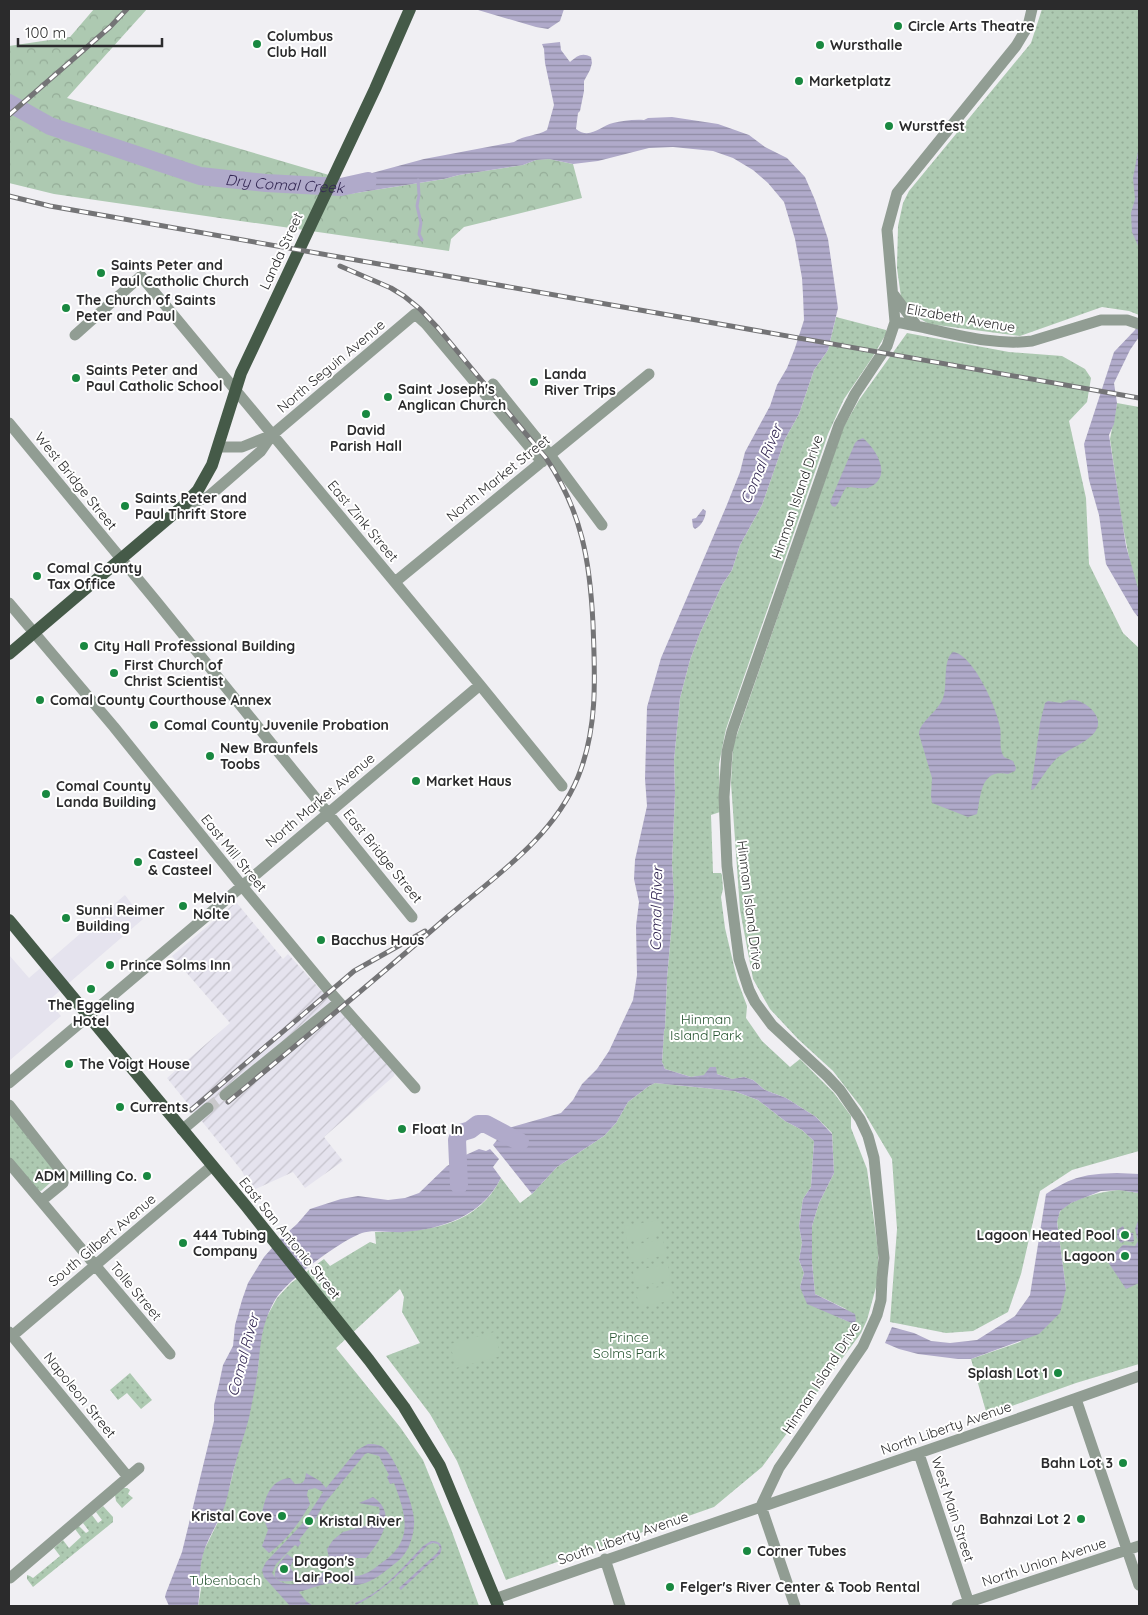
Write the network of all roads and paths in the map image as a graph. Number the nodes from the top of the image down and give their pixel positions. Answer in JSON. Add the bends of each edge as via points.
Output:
{"nodes":[{"id":1,"x":410,"y":9,"type":"edge"},
{"id":2,"x":1032,"y":9,"type":"edge"},
{"id":3,"x":894,"y":295,"type":"junction"},
{"id":4,"x":895,"y":322,"type":"junction"},
{"id":5,"x":1139,"y":324,"type":"edge"},
{"id":6,"x":917,"y":326,"type":"junction"},
{"id":7,"x":75,"y":335,"type":"dead end"},
{"id":8,"x":649,"y":374,"type":"dead end"},
{"id":9,"x":493,"y":384,"type":"dead end"},
{"id":10,"x":235,"y":391,"type":"junction"},
{"id":11,"x":9,"y":423,"type":"edge"},
{"id":12,"x":272,"y":435,"type":"junction"},
{"id":13,"x":219,"y":447,"type":"junction"},
{"id":14,"x":546,"y":458,"type":"junction"},
{"id":15,"x":182,"y":506,"type":"junction"},
{"id":16,"x":602,"y":525,"type":"dead end"},
{"id":17,"x":120,"y":558,"type":"junction"},
{"id":18,"x":395,"y":582,"type":"junction"},
{"id":19,"x":9,"y":603,"type":"edge"},
{"id":20,"x":34,"y":633,"type":"junction"},
{"id":21,"x":9,"y":654,"type":"edge"},
{"id":22,"x":480,"y":685,"type":"junction"},
{"id":23,"x":562,"y":786,"type":"dead end"},
{"id":24,"x":329,"y":813,"type":"junction"},
{"id":25,"x":242,"y":886,"type":"junction"},
{"id":26,"x":412,"y":917,"type":"dead end"},
{"id":27,"x":9,"y":920,"type":"edge"},
{"id":28,"x":339,"y":1002,"type":"junction"},
{"id":29,"x":88,"y":1016,"type":"junction"},
{"id":30,"x":9,"y":1082,"type":"edge"},
{"id":31,"x":415,"y":1088,"type":"dead end"},
{"id":32,"x":225,"y":1094,"type":"tunnel mouth"},
{"id":33,"x":9,"y":1104,"type":"edge"},
{"id":34,"x":208,"y":1108,"type":"tunnel mouth"},
{"id":35,"x":182,"y":1130,"type":"junction"},
{"id":36,"x":212,"y":1166,"type":"junction"},
{"id":37,"x":10,"y":1169,"type":"edge"},
{"id":38,"x":40,"y":1201,"type":"junction"},
{"id":39,"x":95,"y":1266,"type":"junction"},
{"id":40,"x":10,"y":1334,"type":"edge"},
{"id":41,"x":170,"y":1354,"type":"dead end"},
{"id":42,"x":1139,"y":1376,"type":"edge"},
{"id":43,"x":1076,"y":1399,"type":"junction"},
{"id":44,"x":919,"y":1454,"type":"junction"},
{"id":45,"x":139,"y":1468,"type":"dead end"},
{"id":46,"x":128,"y":1477,"type":"junction"},
{"id":47,"x":761,"y":1506,"type":"junction"},
{"id":48,"x":1139,"y":1546,"type":"edge"},
{"id":49,"x":1127,"y":1550,"type":"junction"},
{"id":50,"x":605,"y":1559,"type":"junction"},
{"id":51,"x":9,"y":1577,"type":"edge"},
{"id":52,"x":1139,"y":1585,"type":"edge"},
{"id":53,"x":497,"y":1602,"type":"edge"},
{"id":54,"x":965,"y":1605,"type":"edge"},
{"id":55,"x":620,"y":1606,"type":"edge"},
{"id":56,"x":795,"y":1606,"type":"edge"}],
"edges":[{"from":1,"to":10,"type":"main road","name":"Landa Street","via":[[252,347]]},
{"from":2,"to":3,"type":"street","name":"Elizabeth Avenue","via":[[1028,26],[1016,46],[897,193],[887,230]]},
{"from":3,"to":4,"type":"street","name":"Elizabeth Avenue"},
{"from":3,"to":6,"type":"street"},
{"from":4,"to":6,"type":"street","name":"Elizabeth Avenue"},
{"from":4,"to":47,"type":"street","name":"Hinman Island Drive","via":[[887,346],[839,425],[740,703],[727,752],[724,797],[727,866],[744,977],[765,1017],[840,1090],[860,1119],[874,1158],[884,1258],[881,1300],[870,1332],[779,1468]]},
{"from":5,"to":6,"type":"street","name":"Elizabeth Avenue","via":[[1127,320],[1101,320],[1021,343],[993,341]]},
{"from":7,"to":10,"type":"street","name":"East Zink Street","via":[[141,276]]},
{"from":8,"to":14,"type":"street","name":"North Market Street"},
{"from":9,"to":14,"type":"street"},
{"from":10,"to":12,"type":"street","name":"East Zink Street"},
{"from":10,"to":13,"type":"main road","name":"Landa Street"},
{"from":11,"to":17,"type":"street","name":"West Bridge Street"},
{"from":12,"to":13,"type":"street","name":"North Seguin Avenue","via":[[242,446]]},
{"from":12,"to":14,"type":"street","name":"North Seguin Avenue","via":[[415,314]]},
{"from":12,"to":15,"type":"street","name":"North Seguin Avenue","via":[[262,451],[208,497]]},
{"from":12,"to":18,"type":"street","name":"East Zink Street"},
{"from":13,"to":15,"type":"main road","name":"Landa Street","via":[[202,483]]},
{"from":14,"to":16,"type":"street"},
{"from":14,"to":18,"type":"street","name":"North Market Street"},
{"from":15,"to":17,"type":"main road","name":"North Seguin Avenue"},
{"from":17,"to":20,"type":"main road","name":"North Seguin Avenue"},
{"from":17,"to":24,"type":"street","name":"East Bridge Street"},
{"from":18,"to":22,"type":"street","name":"East Zink Street"},
{"from":19,"to":20,"type":"street","name":"East Mill Street"},
{"from":20,"to":21,"type":"main road","name":"North Seguin Avenue"},
{"from":20,"to":25,"type":"street","name":"East Mill Street"},
{"from":22,"to":23,"type":"street","name":"East Zink Street"},
{"from":22,"to":24,"type":"street","name":"North Market Avenue"},
{"from":24,"to":25,"type":"street","name":"North Market Avenue"},
{"from":24,"to":26,"type":"street","name":"East Bridge Street"},
{"from":25,"to":28,"type":"street","name":"East Mill Street"},
{"from":25,"to":29,"type":"street","name":"North Market Avenue"},
{"from":27,"to":29,"type":"main road","name":"East San Antonio Street"},
{"from":28,"to":31,"type":"street","name":"East Mill Street"},
{"from":28,"to":32,"type":"street"},
{"from":29,"to":30,"type":"street","name":"North Market Avenue"},
{"from":29,"to":35,"type":"main road","name":"East San Antonio Street"},
{"from":33,"to":38,"type":"street","via":[[64,1175],[63,1183]]},
{"from":34,"to":35,"type":"street"},
{"from":35,"to":36,"type":"main road","name":"East San Antonio Street"},
{"from":36,"to":39,"type":"street","name":"South Gilbert Avenue"},
{"from":36,"to":53,"type":"main road","name":"East San Antonio Street","via":[[404,1407],[440,1466]]},
{"from":37,"to":38,"type":"street","name":"Tolle Street"},
{"from":38,"to":39,"type":"street","name":"Tolle Street"},
{"from":39,"to":40,"type":"street","name":"South Gilbert Avenue"},
{"from":39,"to":41,"type":"street","name":"Tolle Street"},
{"from":40,"to":46,"type":"street","name":"Napoleon Street"},
{"from":42,"to":43,"type":"street","name":"North Liberty Avenue"},
{"from":43,"to":44,"type":"street","name":"North Liberty Avenue"},
{"from":43,"to":49,"type":"street"},
{"from":44,"to":47,"type":"street","name":"North Liberty Avenue"},
{"from":44,"to":54,"type":"street","name":"West Main Street"},
{"from":45,"to":46,"type":"street"},
{"from":46,"to":51,"type":"street"},
{"from":47,"to":50,"type":"street","name":"South Liberty Avenue"},
{"from":47,"to":56,"type":"street"},
{"from":48,"to":49,"type":"street","name":"North Union Avenue"},
{"from":49,"to":52,"type":"street"},
{"from":49,"to":54,"type":"street","name":"North Union Avenue"},
{"from":50,"to":53,"type":"street","name":"South Liberty Avenue"},
{"from":50,"to":55,"type":"street"}]}
